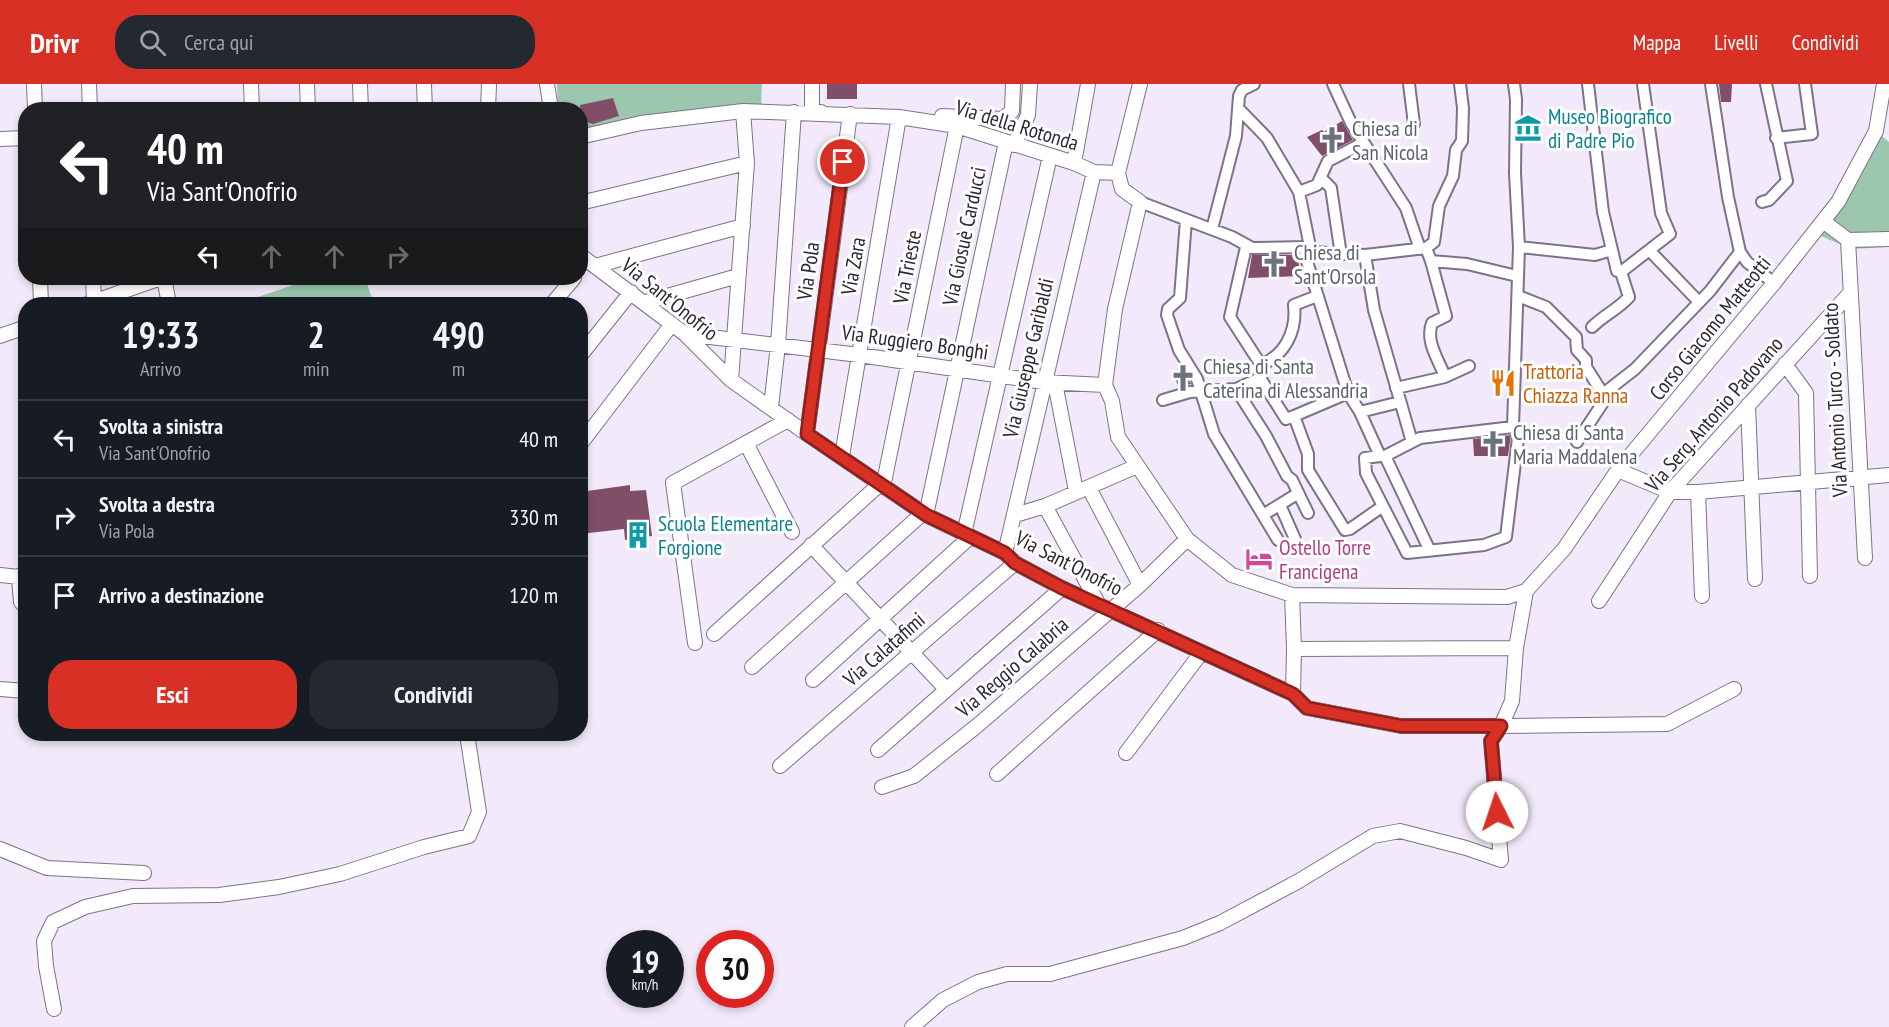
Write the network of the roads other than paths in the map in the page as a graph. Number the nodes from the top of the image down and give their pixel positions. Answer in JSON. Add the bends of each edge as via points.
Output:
{"nodes":[{"id":1,"x":34,"y":84,"type":"edge"},
{"id":2,"x":89,"y":84,"type":"edge"},
{"id":3,"x":251,"y":84,"type":"edge"},
{"id":4,"x":307,"y":84,"type":"edge"},
{"id":5,"x":360,"y":84,"type":"edge"},
{"id":6,"x":424,"y":84,"type":"edge"},
{"id":7,"x":489,"y":84,"type":"edge"},
{"id":8,"x":547,"y":84,"type":"edge"},
{"id":9,"x":812,"y":84,"type":"edge"},
{"id":10,"x":1013,"y":84,"type":"edge"},
{"id":11,"x":1030,"y":84,"type":"edge"},
{"id":12,"x":1088,"y":84,"type":"edge"},
{"id":13,"x":1140,"y":84,"type":"edge"},
{"id":14,"x":1254,"y":84,"type":"edge"},
{"id":15,"x":1333,"y":84,"type":"edge"},
{"id":16,"x":1409,"y":84,"type":"edge"},
{"id":17,"x":1460,"y":84,"type":"edge"},
{"id":18,"x":1514,"y":84,"type":"edge"},
{"id":19,"x":1588,"y":84,"type":"edge"},
{"id":20,"x":1643,"y":84,"type":"edge"},
{"id":21,"x":1711,"y":84,"type":"edge"},
{"id":22,"x":1766,"y":84,"type":"edge"},
{"id":23,"x":1805,"y":84,"type":"edge"},
{"id":24,"x":1884,"y":84,"type":"edge"},
{"id":25,"x":35,"y":102,"type":"edge"},
{"id":26,"x":90,"y":102,"type":"edge"},
{"id":27,"x":252,"y":102,"type":"edge"},
{"id":28,"x":308,"y":102,"type":"edge"},
{"id":29,"x":361,"y":102,"type":"edge"},
{"id":30,"x":425,"y":102,"type":"edge"},
{"id":31,"x":488,"y":102,"type":"edge"},
{"id":32,"x":550,"y":102,"type":"edge"},
{"id":33,"x":1238,"y":108,"type":"junction"},
{"id":34,"x":743,"y":111,"type":"junction"},
{"id":35,"x":794,"y":112,"type":"junction"},
{"id":36,"x":812,"y":112,"type":"junction"},
{"id":37,"x":850,"y":114,"type":"junction"},
{"id":38,"x":899,"y":117,"type":"junction"},
{"id":39,"x":1414,"y":124,"type":"dead end"},
{"id":40,"x":957,"y":126,"type":"junction"},
{"id":41,"x":588,"y":135,"type":"edge"},
{"id":42,"x":18,"y":138,"type":"edge"},
{"id":43,"x":1776,"y":138,"type":"junction"},
{"id":44,"x":0,"y":139,"type":"edge"},
{"id":45,"x":1010,"y":143,"type":"junction"},
{"id":46,"x":1363,"y":143,"type":"junction"},
{"id":47,"x":1050,"y":156,"type":"junction"},
{"id":48,"x":747,"y":163,"type":"junction"},
{"id":49,"x":1074,"y":163,"type":"junction"},
{"id":50,"x":1094,"y":172,"type":"junction"},
{"id":51,"x":1118,"y":173,"type":"junction"},
{"id":52,"x":1321,"y":178,"type":"junction"},
{"id":53,"x":1299,"y":192,"type":"junction"},
{"id":54,"x":588,"y":201,"type":"edge"},
{"id":55,"x":1140,"y":202,"type":"junction"},
{"id":56,"x":1762,"y":202,"type":"dead end"},
{"id":57,"x":1186,"y":220,"type":"junction"},
{"id":58,"x":1823,"y":221,"type":"junction"},
{"id":59,"x":743,"y":226,"type":"junction"},
{"id":60,"x":1212,"y":229,"type":"junction"},
{"id":61,"x":1889,"y":239,"type":"edge"},
{"id":62,"x":1848,"y":240,"type":"junction"},
{"id":63,"x":1246,"y":247,"type":"junction"},
{"id":64,"x":1520,"y":247,"type":"junction"},
{"id":65,"x":1423,"y":248,"type":"junction"},
{"id":66,"x":1310,"y":250,"type":"junction"},
{"id":67,"x":1612,"y":250,"type":"junction"},
{"id":68,"x":1650,"y":251,"type":"junction"},
{"id":69,"x":1740,"y":252,"type":"junction"},
{"id":70,"x":1341,"y":255,"type":"junction"},
{"id":71,"x":1365,"y":255,"type":"junction"},
{"id":72,"x":1431,"y":261,"type":"junction"},
{"id":73,"x":588,"y":263,"type":"edge"},
{"id":74,"x":588,"y":264,"type":"edge"},
{"id":75,"x":1621,"y":272,"type":"junction"},
{"id":76,"x":738,"y":276,"type":"junction"},
{"id":77,"x":1517,"y":276,"type":"junction"},
{"id":78,"x":1774,"y":283,"type":"junction"},
{"id":79,"x":133,"y":285,"type":"edge"},
{"id":80,"x":568,"y":285,"type":"edge"},
{"id":81,"x":631,"y":292,"type":"junction"},
{"id":82,"x":1850,"y":293,"type":"junction"},
{"id":83,"x":1317,"y":296,"type":"junction"},
{"id":84,"x":1518,"y":296,"type":"junction"},
{"id":85,"x":104,"y":297,"type":"edge"},
{"id":86,"x":558,"y":297,"type":"edge"},
{"id":87,"x":646,"y":302,"type":"junction"},
{"id":88,"x":1699,"y":302,"type":"junction"},
{"id":89,"x":672,"y":324,"type":"junction"},
{"id":90,"x":18,"y":330,"type":"edge"},
{"id":91,"x":684,"y":334,"type":"junction"},
{"id":92,"x":0,"y":336,"type":"edge"},
{"id":93,"x":1576,"y":337,"type":"junction"},
{"id":94,"x":736,"y":340,"type":"junction"},
{"id":95,"x":778,"y":345,"type":"junction"},
{"id":96,"x":588,"y":346,"type":"edge"},
{"id":97,"x":819,"y":351,"type":"junction"},
{"id":98,"x":859,"y":355,"type":"junction"},
{"id":99,"x":910,"y":363,"type":"junction"},
{"id":100,"x":1785,"y":364,"type":"junction"},
{"id":101,"x":1261,"y":365,"type":"junction"},
{"id":102,"x":1469,"y":366,"type":"dead end"},
{"id":103,"x":956,"y":369,"type":"junction"},
{"id":104,"x":999,"y":375,"type":"junction"},
{"id":105,"x":1445,"y":377,"type":"junction"},
{"id":106,"x":1260,"y":378,"type":"junction"},
{"id":107,"x":731,"y":380,"type":"junction"},
{"id":108,"x":1049,"y":382,"type":"junction"},
{"id":109,"x":1105,"y":385,"type":"junction"},
{"id":110,"x":1396,"y":388,"type":"junction"},
{"id":111,"x":1236,"y":389,"type":"junction"},
{"id":112,"x":1201,"y":392,"type":"junction"},
{"id":113,"x":1348,"y":393,"type":"junction"},
{"id":114,"x":1602,"y":394,"type":"junction"},
{"id":115,"x":1163,"y":400,"type":"dead end"},
{"id":116,"x":1400,"y":402,"type":"junction"},
{"id":117,"x":1748,"y":405,"type":"junction"},
{"id":118,"x":771,"y":407,"type":"junction"},
{"id":119,"x":1360,"y":412,"type":"junction"},
{"id":120,"x":1294,"y":416,"type":"junction"},
{"id":121,"x":788,"y":420,"type":"junction"},
{"id":122,"x":1516,"y":429,"type":"junction"},
{"id":123,"x":588,"y":434,"type":"edge"},
{"id":124,"x":807,"y":434,"type":"junction"},
{"id":125,"x":1412,"y":442,"type":"junction"},
{"id":126,"x":1577,"y":442,"type":"dead end"},
{"id":127,"x":746,"y":443,"type":"junction"},
{"id":128,"x":842,"y":456,"type":"junction"},
{"id":129,"x":1382,"y":456,"type":"junction"},
{"id":130,"x":1137,"y":466,"type":"junction"},
{"id":131,"x":1308,"y":470,"type":"junction"},
{"id":132,"x":1618,"y":470,"type":"junction"},
{"id":133,"x":1889,"y":475,"type":"edge"},
{"id":134,"x":1861,"y":478,"type":"junction"},
{"id":135,"x":1292,"y":480,"type":"junction"},
{"id":136,"x":1808,"y":481,"type":"junction"},
{"id":137,"x":882,"y":485,"type":"junction"},
{"id":138,"x":1751,"y":486,"type":"junction"},
{"id":139,"x":1082,"y":489,"type":"junction"},
{"id":140,"x":1670,"y":492,"type":"junction"},
{"id":141,"x":1698,"y":492,"type":"junction"},
{"id":142,"x":1297,"y":494,"type":"junction"},
{"id":143,"x":1280,"y":505,"type":"junction"},
{"id":144,"x":1045,"y":506,"type":"junction"},
{"id":145,"x":1383,"y":507,"type":"junction"},
{"id":146,"x":1308,"y":513,"type":"dead end"},
{"id":147,"x":925,"y":514,"type":"junction"},
{"id":148,"x":1263,"y":514,"type":"junction"},
{"id":149,"x":1015,"y":515,"type":"junction"},
{"id":150,"x":792,"y":532,"type":"dead end"},
{"id":151,"x":967,"y":536,"type":"junction"},
{"id":152,"x":1187,"y":539,"type":"junction"},
{"id":153,"x":1295,"y":539,"type":"dead end"},
{"id":154,"x":1278,"y":540,"type":"dead end"},
{"id":155,"x":811,"y":545,"type":"junction"},
{"id":156,"x":1429,"y":549,"type":"junction"},
{"id":157,"x":1010,"y":558,"type":"junction"},
{"id":158,"x":1865,"y":558,"type":"dead end"},
{"id":159,"x":18,"y":574,"type":"edge"},
{"id":160,"x":0,"y":575,"type":"edge"},
{"id":161,"x":1810,"y":576,"type":"dead end"},
{"id":162,"x":1755,"y":579,"type":"dead end"},
{"id":163,"x":847,"y":582,"type":"junction"},
{"id":164,"x":1140,"y":585,"type":"junction"},
{"id":165,"x":1062,"y":588,"type":"junction"},
{"id":166,"x":1526,"y":591,"type":"junction"},
{"id":167,"x":1292,"y":595,"type":"junction"},
{"id":168,"x":1702,"y":596,"type":"dead end"},
{"id":169,"x":1599,"y":601,"type":"dead end"},
{"id":170,"x":1105,"y":606,"type":"junction"},
{"id":171,"x":881,"y":618,"type":"junction"},
{"id":172,"x":1158,"y":630,"type":"junction"},
{"id":173,"x":714,"y":634,"type":"dead end"},
{"id":174,"x":695,"y":643,"type":"dead end"},
{"id":175,"x":1516,"y":648,"type":"junction"},
{"id":176,"x":1294,"y":649,"type":"junction"},
{"id":177,"x":913,"y":651,"type":"junction"},
{"id":178,"x":1201,"y":652,"type":"junction"},
{"id":179,"x":752,"y":667,"type":"dead end"},
{"id":180,"x":813,"y":680,"type":"dead end"},
{"id":181,"x":0,"y":689,"type":"edge"},
{"id":182,"x":946,"y":689,"type":"junction"},
{"id":183,"x":1734,"y":689,"type":"dead end"},
{"id":184,"x":18,"y":690,"type":"edge"},
{"id":185,"x":1293,"y":694,"type":"junction"},
{"id":186,"x":1501,"y":726,"type":"junction"},
{"id":187,"x":468,"y":741,"type":"edge"},
{"id":188,"x":878,"y":750,"type":"dead end"},
{"id":189,"x":1126,"y":753,"type":"dead end"},
{"id":190,"x":780,"y":766,"type":"dead end"},
{"id":191,"x":997,"y":774,"type":"dead end"},
{"id":192,"x":882,"y":788,"type":"dead end"},
{"id":193,"x":0,"y":849,"type":"edge"},
{"id":194,"x":144,"y":873,"type":"dead end"},
{"id":195,"x":54,"y":1009,"type":"dead end"},
{"id":196,"x":912,"y":1027,"type":"edge"}],
"edges":[{"from":1,"to":25,"type":"street"},
{"from":2,"to":26,"type":"street"},
{"from":3,"to":27,"type":"street"},
{"from":4,"to":28,"type":"street"},
{"from":5,"to":29,"type":"street"},
{"from":6,"to":30,"type":"street"},
{"from":7,"to":31,"type":"street"},
{"from":8,"to":32,"type":"street"},
{"from":9,"to":36,"type":"street"},
{"from":10,"to":36,"type":"street","via":[[1012,111],[1003,118]]},
{"from":11,"to":45,"type":"street","name":"Via Giosuè Carducci","via":[[1028,116]]},
{"from":12,"to":49,"type":"street"},
{"from":13,"to":51,"type":"street"},
{"from":14,"to":33,"type":"street","via":[[1242,90]]},
{"from":15,"to":46,"type":"street"},
{"from":16,"to":39,"type":"street"},
{"from":17,"to":65,"type":"street","via":[[1462,141],[1456,150],[1453,176],[1439,206],[1434,242]]},
{"from":18,"to":64,"type":"street"},
{"from":19,"to":67,"type":"street","via":[[1598,181]]},
{"from":20,"to":68,"type":"street","via":[[1661,213],[1670,234]]},
{"from":21,"to":69,"type":"street"},
{"from":22,"to":43,"type":"street"},
{"from":23,"to":43,"type":"street","via":[[1812,134]]},
{"from":24,"to":58,"type":"street","name":"Corso Giacomo Matteotti","via":[[1876,131]]},
{"from":33,"to":53,"type":"street","via":[[1267,138]]},
{"from":33,"to":60,"type":"street","via":[[1236,136]]},
{"from":34,"to":35,"type":"street","name":"Via della Rotonda"},
{"from":34,"to":41,"type":"street","name":"Via della Rotonda","via":[[641,123]]},
{"from":34,"to":48,"type":"street"},
{"from":35,"to":36,"type":"street","name":"Via della Rotonda"},
{"from":35,"to":95,"type":"street"},
{"from":36,"to":37,"type":"street","name":"Via della Rotonda"},
{"from":37,"to":38,"type":"street","name":"Via della Rotonda"},
{"from":37,"to":97,"type":"street","name":"Via Pola"},
{"from":38,"to":40,"type":"street","name":"Via della Rotonda"},
{"from":38,"to":98,"type":"street","name":"Via Zara"},
{"from":40,"to":45,"type":"street","name":"Via della Rotonda"},
{"from":40,"to":99,"type":"street","name":"Via Trieste"},
{"from":42,"to":44,"type":"street"},
{"from":43,"to":56,"type":"street","via":[[1786,181],[1769,200]]},
{"from":45,"to":47,"type":"street","name":"Via della Rotonda"},
{"from":45,"to":103,"type":"street","name":"Via Giosuè Carducci"},
{"from":46,"to":52,"type":"street","via":[[1328,161]]},
{"from":46,"to":65,"type":"street","via":[[1406,208]]},
{"from":47,"to":49,"type":"street","name":"Via della Rotonda"},
{"from":47,"to":104,"type":"street"},
{"from":48,"to":54,"type":"street"},
{"from":48,"to":59,"type":"street"},
{"from":49,"to":50,"type":"street","name":"Via della Rotonda"},
{"from":50,"to":51,"type":"street","name":"Via della Rotonda"},
{"from":50,"to":108,"type":"street","name":"Via Giuseppe Garibaldi"},
{"from":51,"to":55,"type":"street","via":[[1122,189]]},
{"from":52,"to":53,"type":"street","via":[[1317,185]]},
{"from":52,"to":70,"type":"street","via":[[1331,188]]},
{"from":53,"to":66,"type":"street"},
{"from":55,"to":57,"type":"street"},
{"from":55,"to":109,"type":"street","via":[[1115,309]]},
{"from":57,"to":60,"type":"street"},
{"from":57,"to":112,"type":"street","via":[[1180,298],[1167,315],[1179,350]]},
{"from":58,"to":62,"type":"street"},
{"from":58,"to":78,"type":"street","name":"Corso Giacomo Matteotti"},
{"from":59,"to":73,"type":"street"},
{"from":59,"to":76,"type":"street"},
{"from":60,"to":63,"type":"street"},
{"from":61,"to":62,"type":"street"},
{"from":62,"to":82,"type":"street","name":"Via Antonio Turco - Soldato"},
{"from":63,"to":66,"type":"street"},
{"from":63,"to":101,"type":"street","via":[[1230,317]]},
{"from":64,"to":67,"type":"street","via":[[1594,255]]},
{"from":64,"to":77,"type":"street"},
{"from":65,"to":71,"type":"street"},
{"from":65,"to":72,"type":"street"},
{"from":66,"to":70,"type":"street"},
{"from":66,"to":83,"type":"street","via":[[1305,255]]},
{"from":67,"to":75,"type":"street","via":[[1617,271]]},
{"from":68,"to":75,"type":"street"},
{"from":68,"to":88,"type":"street"},
{"from":69,"to":78,"type":"street"},
{"from":69,"to":88,"type":"street"},
{"from":70,"to":71,"type":"street"},
{"from":71,"to":110,"type":"street","via":[[1374,310]]},
{"from":72,"to":77,"type":"street","via":[[1467,264]]},
{"from":72,"to":105,"type":"street","via":[[1446,316],[1431,323],[1430,328],[1434,354]]},
{"from":74,"to":81,"type":"street","name":"Via Sant'Onofrio"},
{"from":75,"to":93,"type":"street","via":[[1629,297],[1617,310]]},
{"from":76,"to":87,"type":"street"},
{"from":76,"to":94,"type":"street"},
{"from":77,"to":84,"type":"street"},
{"from":78,"to":132,"type":"street","name":"Corso Giacomo Matteotti"},
{"from":79,"to":85,"type":"street"},
{"from":80,"to":86,"type":"street"},
{"from":81,"to":87,"type":"street","name":"Via Sant'Onofrio"},
{"from":81,"to":96,"type":"street"},
{"from":82,"to":100,"type":"street","name":"Via Serg. Antonio Padovano"},
{"from":82,"to":134,"type":"street","name":"Via Antonio Turco - Soldato"},
{"from":83,"to":101,"type":"street","via":[[1294,305],[1288,343]]},
{"from":83,"to":113,"type":"street"},
{"from":84,"to":93,"type":"street","via":[[1546,307]]},
{"from":84,"to":122,"type":"street"},
{"from":87,"to":89,"type":"street","name":"Via Sant'Onofrio"},
{"from":88,"to":114,"type":"street","via":[[1635,369]]},
{"from":89,"to":91,"type":"street","name":"Via Sant'Onofrio"},
{"from":89,"to":123,"type":"street"},
{"from":90,"to":92,"type":"street"},
{"from":91,"to":94,"type":"street","name":"Via Ruggiero Bonghi"},
{"from":91,"to":107,"type":"street","name":"Via Sant'Onofrio"},
{"from":93,"to":114,"type":"street","via":[[1577,350]]},
{"from":94,"to":95,"type":"street","name":"Via Ruggiero Bonghi"},
{"from":94,"to":107,"type":"street"},
{"from":95,"to":97,"type":"street","name":"Via Ruggiero Bonghi"},
{"from":95,"to":118,"type":"street"},
{"from":97,"to":98,"type":"street","name":"Via Ruggiero Bonghi"},
{"from":97,"to":124,"type":"street","name":"Via Pola"},
{"from":98,"to":99,"type":"street","name":"Via Ruggiero Bonghi"},
{"from":98,"to":128,"type":"street","name":"Via Zara"},
{"from":99,"to":103,"type":"street","name":"Via Ruggiero Bonghi"},
{"from":99,"to":137,"type":"street","name":"Via Trieste"},
{"from":100,"to":117,"type":"street","name":"Via Serg. Antonio Padovano"},
{"from":100,"to":136,"type":"street","via":[[1806,393]]},
{"from":101,"to":106,"type":"street"},
{"from":102,"to":105,"type":"street"},
{"from":103,"to":104,"type":"street","name":"Via Ruggiero Bonghi"},
{"from":103,"to":147,"type":"street","name":"Via Giosuè Carducci"},
{"from":104,"to":108,"type":"street","name":"Via Ruggiero Bonghi"},
{"from":104,"to":151,"type":"street"},
{"from":105,"to":110,"type":"street"},
{"from":106,"to":111,"type":"street"},
{"from":106,"to":120,"type":"street","via":[[1286,419]]},
{"from":107,"to":118,"type":"street","name":"Via Sant'Onofrio"},
{"from":108,"to":109,"type":"street","name":"Via Ruggiero Bonghi"},
{"from":108,"to":139,"type":"street"},
{"from":108,"to":149,"type":"street","name":"Via Giuseppe Garibaldi"},
{"from":109,"to":130,"type":"street","via":[[1118,437]]},
{"from":110,"to":116,"type":"street"},
{"from":111,"to":112,"type":"street"},
{"from":111,"to":135,"type":"street"},
{"from":112,"to":115,"type":"street"},
{"from":112,"to":148,"type":"street","via":[[1214,434]]},
{"from":113,"to":119,"type":"street"},
{"from":113,"to":120,"type":"street"},
{"from":114,"to":126,"type":"street","via":[[1602,404]]},
{"from":116,"to":119,"type":"street"},
{"from":116,"to":125,"type":"street"},
{"from":117,"to":138,"type":"street"},
{"from":117,"to":140,"type":"street","name":"Via Serg. Antonio Padovano"},
{"from":118,"to":121,"type":"street","name":"Via Sant'Onofrio"},
{"from":119,"to":129,"type":"street"},
{"from":120,"to":131,"type":"street","via":[[1308,454]]},
{"from":121,"to":124,"type":"street","name":"Via Sant'Onofrio"},
{"from":121,"to":127,"type":"street"},
{"from":122,"to":125,"type":"street","via":[[1442,434]]},
{"from":122,"to":156,"type":"street","via":[[1506,537],[1484,545]]},
{"from":124,"to":128,"type":"street","name":"Via Sant'Onofrio"},
{"from":125,"to":129,"type":"street"},
{"from":127,"to":150,"type":"street"},
{"from":127,"to":174,"type":"street","via":[[674,483]]},
{"from":128,"to":137,"type":"street","name":"Via Sant'Onofrio"},
{"from":129,"to":145,"type":"street","via":[[1365,458],[1365,464]]},
{"from":129,"to":156,"type":"street"},
{"from":130,"to":139,"type":"street"},
{"from":130,"to":152,"type":"street"},
{"from":131,"to":135,"type":"street"},
{"from":131,"to":145,"type":"street","via":[[1345,530]]},
{"from":132,"to":140,"type":"street"},
{"from":132,"to":166,"type":"street","name":"Corso Giacomo Matteotti","via":[[1564,549]]},
{"from":133,"to":134,"type":"street"},
{"from":134,"to":136,"type":"street"},
{"from":134,"to":158,"type":"street","name":"Via Antonio Turco - Soldato"},
{"from":135,"to":142,"type":"street"},
{"from":136,"to":138,"type":"street"},
{"from":136,"to":161,"type":"street"},
{"from":137,"to":147,"type":"street","name":"Via Sant'Onofrio"},
{"from":137,"to":155,"type":"street"},
{"from":138,"to":141,"type":"street"},
{"from":138,"to":162,"type":"street"},
{"from":139,"to":144,"type":"street"},
{"from":139,"to":164,"type":"street"},
{"from":140,"to":141,"type":"street"},
{"from":140,"to":169,"type":"street","name":"Via Serg. Antonio Padovano"},
{"from":141,"to":168,"type":"street"},
{"from":142,"to":143,"type":"street"},
{"from":142,"to":146,"type":"street"},
{"from":143,"to":148,"type":"street"},
{"from":143,"to":153,"type":"street"},
{"from":144,"to":149,"type":"street"},
{"from":144,"to":170,"type":"street"},
{"from":145,"to":156,"type":"street","via":[[1407,552]]},
{"from":147,"to":151,"type":"street","name":"Via Sant'Onofrio"},
{"from":147,"to":163,"type":"street"},
{"from":148,"to":154,"type":"street"},
{"from":149,"to":157,"type":"street","name":"Via Giuseppe Garibaldi"},
{"from":151,"to":157,"type":"street","name":"Via Sant'Onofrio"},
{"from":151,"to":171,"type":"street"},
{"from":152,"to":164,"type":"street","name":"Via Reggio Calabria"},
{"from":152,"to":167,"type":"street","via":[[1232,575]]},
{"from":155,"to":163,"type":"street"},
{"from":155,"to":173,"type":"street"},
{"from":157,"to":165,"type":"street","name":"Via Sant'Onofrio"},
{"from":157,"to":177,"type":"street","name":"Via Calatafimi"},
{"from":159,"to":160,"type":"street"},
{"from":163,"to":171,"type":"street"},
{"from":163,"to":179,"type":"street"},
{"from":164,"to":170,"type":"street","name":"Via Reggio Calabria"},
{"from":165,"to":170,"type":"street","name":"Via Sant'Onofrio"},
{"from":165,"to":182,"type":"street"},
{"from":166,"to":167,"type":"street","via":[[1507,597]]},
{"from":166,"to":175,"type":"street"},
{"from":167,"to":176,"type":"street"},
{"from":170,"to":172,"type":"street","name":"Via Sant'Onofrio"},
{"from":170,"to":192,"type":"street","name":"Via Reggio Calabria","via":[[978,725],[914,776]]},
{"from":171,"to":177,"type":"street"},
{"from":171,"to":180,"type":"street"},
{"from":172,"to":178,"type":"street","name":"Via Sant'Onofrio"},
{"from":172,"to":191,"type":"street"},
{"from":175,"to":176,"type":"street"},
{"from":175,"to":186,"type":"street","via":[[1512,701]]},
{"from":176,"to":185,"type":"street"},
{"from":177,"to":182,"type":"street"},
{"from":177,"to":190,"type":"street","name":"Via Calatafimi"},
{"from":178,"to":185,"type":"street","name":"Via Sant'Onofrio"},
{"from":178,"to":189,"type":"street"},
{"from":181,"to":184,"type":"street"},
{"from":182,"to":188,"type":"street"},
{"from":183,"to":186,"type":"street","name":"Via Sant'Onofrio","via":[[1668,724]]},
{"from":185,"to":186,"type":"street","name":"Via Sant'Onofrio","via":[[1307,708],[1401,726]]},
{"from":186,"to":196,"type":"street","via":[[1491,741],[1501,860],[1400,831],[1373,836],[1220,923],[1183,938],[1050,974],[1007,974],[978,982],[943,1000]]},
{"from":187,"to":195,"type":"street","via":[[479,812],[469,836],[340,874],[279,887],[219,895],[133,896],[85,907],[52,922],[44,941]]},
{"from":193,"to":194,"type":"street","via":[[47,868]]}]}
